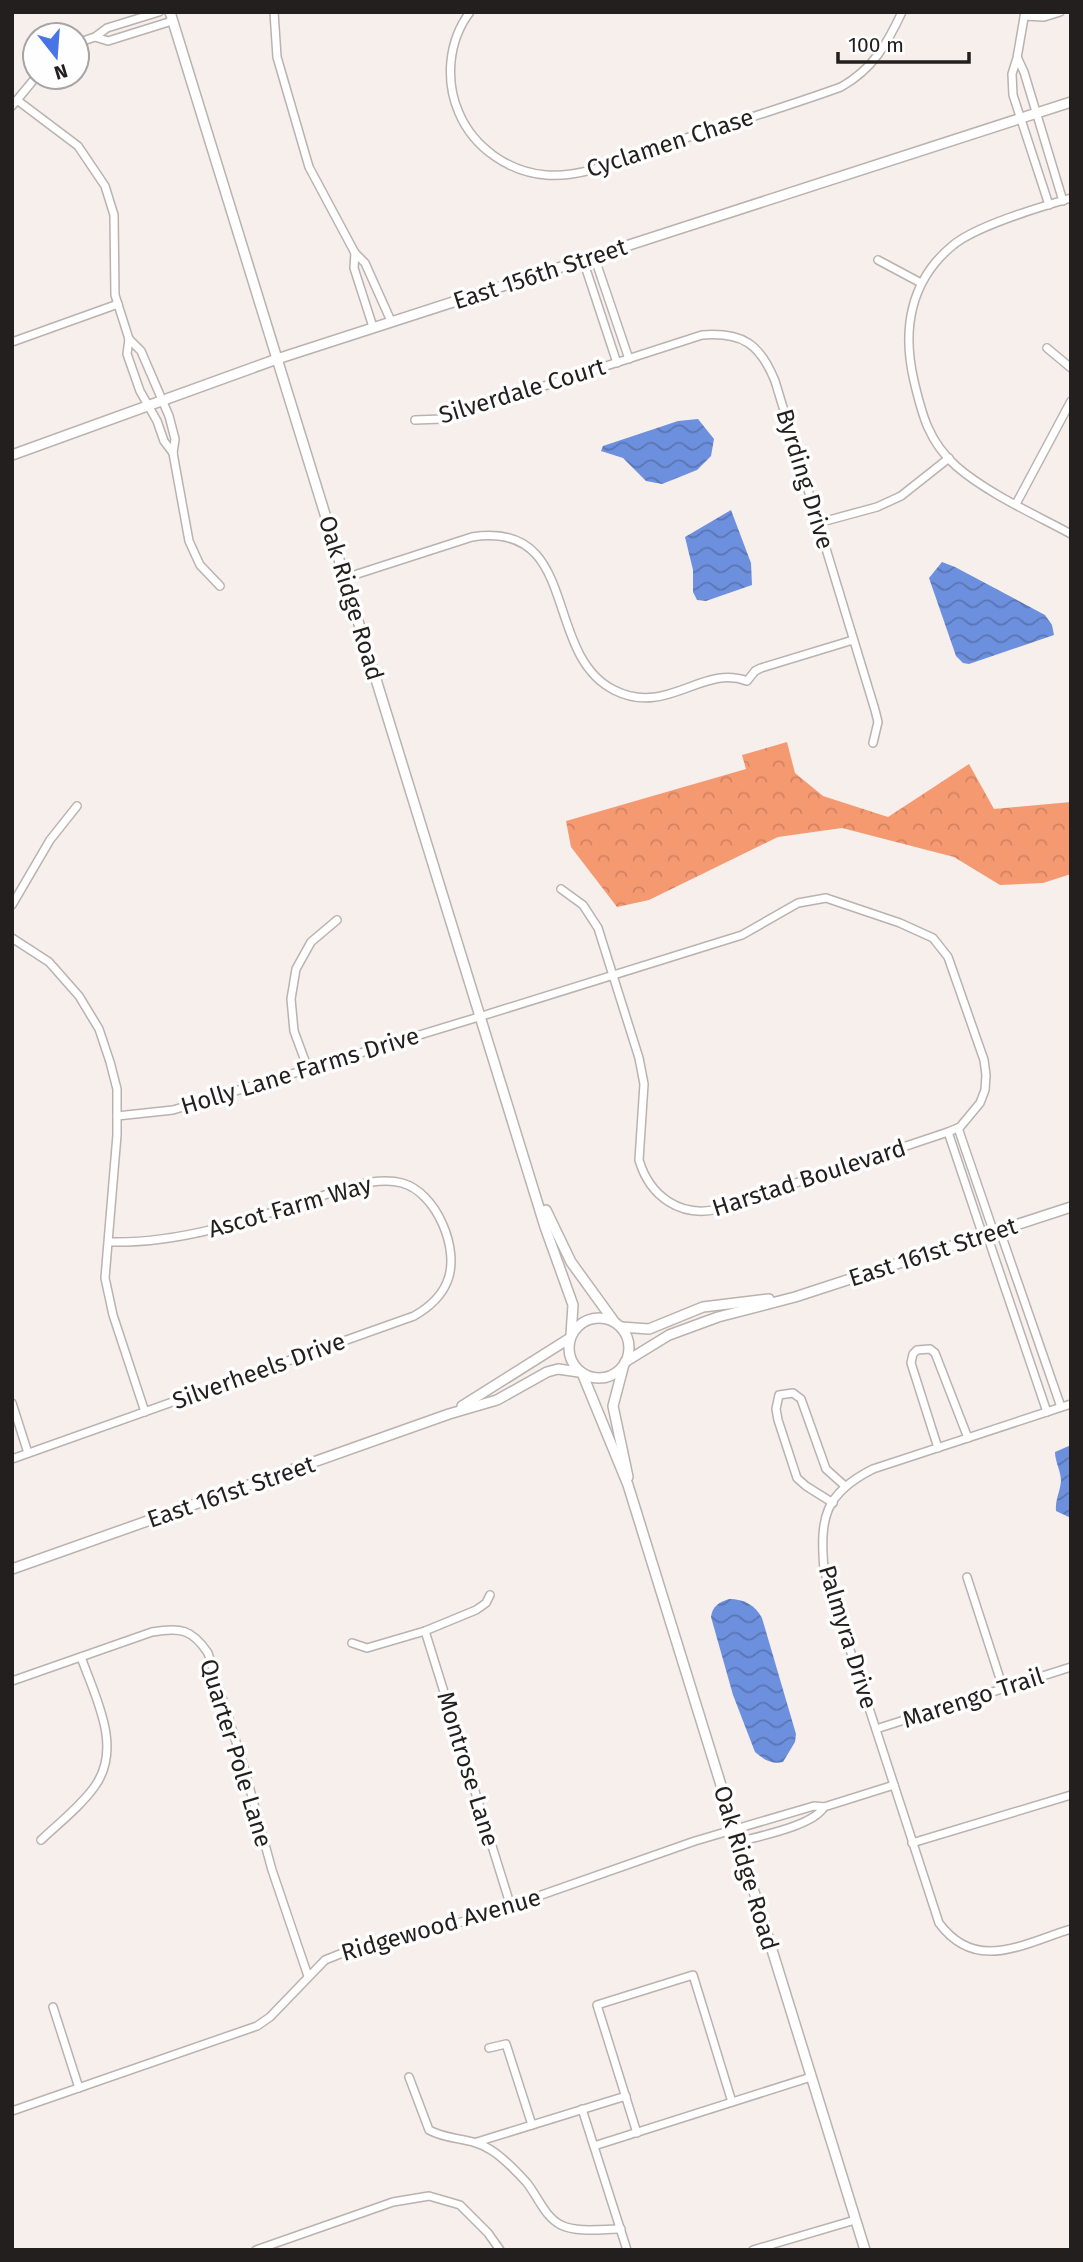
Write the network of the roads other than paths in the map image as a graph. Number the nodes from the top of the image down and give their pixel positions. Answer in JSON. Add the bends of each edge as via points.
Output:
{"nodes":[{"id":1,"x":159,"y":12,"type":"edge"},
{"id":2,"x":274,"y":12,"type":"edge"},
{"id":3,"x":470,"y":12,"type":"edge"},
{"id":4,"x":902,"y":12,"type":"edge"},
{"id":5,"x":1060,"y":12,"type":"edge"},
{"id":6,"x":1024,"y":14,"type":"edge"},
{"id":7,"x":171,"y":17,"type":"edge"},
{"id":8,"x":95,"y":37,"type":"junction"},
{"id":9,"x":91,"y":38,"type":"edge"},
{"id":10,"x":1017,"y":58,"type":"junction"},
{"id":11,"x":1071,"y":102,"type":"edge"},
{"id":12,"x":15,"y":103,"type":"edge"},
{"id":13,"x":1036,"y":113,"type":"junction"},
{"id":14,"x":1021,"y":118,"type":"junction"},
{"id":15,"x":1067,"y":199,"type":"edge"},
{"id":16,"x":1049,"y":205,"type":"junction"},
{"id":17,"x":355,"y":253,"type":"junction"},
{"id":18,"x":594,"y":256,"type":"junction"},
{"id":19,"x":583,"y":260,"type":"junction"},
{"id":20,"x":878,"y":260,"type":"dead end"},
{"id":21,"x":921,"y":283,"type":"junction"},
{"id":22,"x":118,"y":304,"type":"junction"},
{"id":23,"x":391,"y":321,"type":"junction"},
{"id":24,"x":373,"y":327,"type":"junction"},
{"id":25,"x":129,"y":339,"type":"junction"},
{"id":26,"x":12,"y":342,"type":"edge"},
{"id":27,"x":1047,"y":348,"type":"dead end"},
{"id":28,"x":277,"y":359,"type":"junction"},
{"id":29,"x":629,"y":359,"type":"junction"},
{"id":30,"x":617,"y":363,"type":"junction"},
{"id":31,"x":1071,"y":368,"type":"edge"},
{"id":32,"x":163,"y":400,"type":"junction"},
{"id":33,"x":1071,"y":401,"type":"edge"},
{"id":34,"x":149,"y":405,"type":"junction"},
{"id":35,"x":415,"y":420,"type":"dead end"},
{"id":36,"x":173,"y":453,"type":"junction"},
{"id":37,"x":12,"y":455,"type":"edge"},
{"id":38,"x":949,"y":458,"type":"junction"},
{"id":39,"x":1016,"y":504,"type":"junction"},
{"id":40,"x":818,"y":523,"type":"junction"},
{"id":41,"x":1071,"y":534,"type":"edge"},
{"id":42,"x":345,"y":578,"type":"junction"},
{"id":43,"x":219,"y":586,"type":"dead end"},
{"id":44,"x":853,"y":640,"type":"junction"},
{"id":45,"x":873,"y":743,"type":"dead end"},
{"id":46,"x":77,"y":806,"type":"dead end"},
{"id":47,"x":561,"y":889,"type":"dead end"},
{"id":48,"x":12,"y":905,"type":"edge"},
{"id":49,"x":337,"y":920,"type":"dead end"},
{"id":50,"x":12,"y":938,"type":"edge"},
{"id":51,"x":612,"y":975,"type":"junction"},
{"id":52,"x":482,"y":1016,"type":"junction"},
{"id":53,"x":308,"y":1069,"type":"junction"},
{"id":54,"x":117,"y":1116,"type":"junction"},
{"id":55,"x":958,"y":1128,"type":"junction"},
{"id":56,"x":948,"y":1132,"type":"junction"},
{"id":57,"x":534,"y":1183,"type":"junction"},
{"id":58,"x":1071,"y":1207,"type":"edge"},
{"id":59,"x":446,"y":1233,"type":"joint"},
{"id":60,"x":991,"y":1234,"type":"junction"},
{"id":61,"x":109,"y":1242,"type":"junction"},
{"id":62,"x":795,"y":1297,"type":"junction"},
{"id":63,"x":617,"y":1324,"type":"junction"},
{"id":64,"x":570,"y":1336,"type":"junction"},
{"id":65,"x":625,"y":1363,"type":"junction"},
{"id":66,"x":581,"y":1372,"type":"junction"},
{"id":67,"x":12,"y":1403,"type":"edge"},
{"id":68,"x":1071,"y":1404,"type":"edge"},
{"id":69,"x":1061,"y":1407,"type":"junction"},
{"id":70,"x":145,"y":1412,"type":"junction"},
{"id":71,"x":1047,"y":1412,"type":"junction"},
{"id":72,"x":449,"y":1414,"type":"junction"},
{"id":73,"x":968,"y":1438,"type":"junction"},
{"id":74,"x":938,"y":1448,"type":"junction"},
{"id":75,"x":28,"y":1453,"type":"junction"},
{"id":76,"x":12,"y":1459,"type":"edge"},
{"id":77,"x":628,"y":1485,"type":"junction"},
{"id":78,"x":845,"y":1486,"type":"junction"},
{"id":79,"x":833,"y":1503,"type":"junction"},
{"id":80,"x":12,"y":1569,"type":"edge"},
{"id":81,"x":967,"y":1577,"type":"dead end"},
{"id":82,"x":490,"y":1595,"type":"dead end"},
{"id":83,"x":425,"y":1631,"type":"junction"},
{"id":84,"x":352,"y":1643,"type":"dead end"},
{"id":85,"x":81,"y":1657,"type":"junction"},
{"id":86,"x":1071,"y":1667,"type":"edge"},
{"id":87,"x":12,"y":1681,"type":"edge"},
{"id":88,"x":1003,"y":1688,"type":"junction"},
{"id":89,"x":876,"y":1729,"type":"junction"},
{"id":90,"x":894,"y":1785,"type":"junction"},
{"id":91,"x":1071,"y":1795,"type":"edge"},
{"id":92,"x":824,"y":1807,"type":"junction"},
{"id":93,"x":734,"y":1829,"type":"junction"},
{"id":94,"x":41,"y":1840,"type":"dead end"},
{"id":95,"x":738,"y":1842,"type":"junction"},
{"id":96,"x":912,"y":1843,"type":"junction"},
{"id":97,"x":511,"y":1907,"type":"junction"},
{"id":98,"x":1071,"y":1929,"type":"edge"},
{"id":99,"x":308,"y":1976,"type":"junction"},
{"id":100,"x":53,"y":2007,"type":"dead end"},
{"id":101,"x":489,"y":2048,"type":"dead end"},
{"id":102,"x":409,"y":2077,"type":"dead end"},
{"id":103,"x":811,"y":2077,"type":"junction"},
{"id":104,"x":79,"y":2088,"type":"junction"},
{"id":105,"x":626,"y":2096,"type":"junction"},
{"id":106,"x":732,"y":2102,"type":"junction"},
{"id":107,"x":582,"y":2109,"type":"junction"},
{"id":108,"x":12,"y":2111,"type":"edge"},
{"id":109,"x":532,"y":2125,"type":"junction"},
{"id":110,"x":637,"y":2133,"type":"junction"},
{"id":111,"x":477,"y":2142,"type":"junction"},
{"id":112,"x":594,"y":2146,"type":"junction"},
{"id":113,"x":855,"y":2220,"type":"junction"},
{"id":114,"x":621,"y":2229,"type":"junction"},
{"id":115,"x":256,"y":2250,"type":"edge"},
{"id":116,"x":500,"y":2250,"type":"edge"},
{"id":117,"x":627,"y":2250,"type":"edge"},
{"id":118,"x":752,"y":2250,"type":"edge"},
{"id":119,"x":864,"y":2250,"type":"edge"}],
"edges":[{"from":1,"to":8,"type":"street","via":[[107,28]]},
{"from":2,"to":17,"type":"street","via":[[277,57],[309,167]]},
{"from":3,"to":4,"type":"street","name":"Cyclamen Chase","via":[[452,50],[451,77],[462,120],[488,152],[522,170],[545,175],[571,174],[841,86],[879,56]]},
{"from":5,"to":6,"type":"street","via":[[1044,17]]},
{"from":6,"to":10,"type":"street"},
{"from":7,"to":8,"type":"street","via":[[108,41]]},
{"from":7,"to":28,"type":"street","name":"Oak Ridge Road"},
{"from":8,"to":9,"type":"street"},
{"from":10,"to":13,"type":"street"},
{"from":10,"to":14,"type":"street","via":[[1013,95]]},
{"from":11,"to":13,"type":"street","name":"East 156th Street"},
{"from":12,"to":22,"type":"street","via":[[78,146],[105,186],[114,215]]},
{"from":13,"to":14,"type":"street","name":"East 156th Street"},
{"from":13,"to":15,"type":"street"},
{"from":14,"to":16,"type":"street"},
{"from":14,"to":18,"type":"street","name":"East 156th Street"},
{"from":15,"to":16,"type":"street"},
{"from":16,"to":21,"type":"street","via":[[973,232],[952,245]]},
{"from":17,"to":23,"type":"street","via":[[365,264]]},
{"from":17,"to":24,"type":"street","via":[[354,268]]},
{"from":18,"to":19,"type":"street","name":"East 156th Street"},
{"from":18,"to":29,"type":"street"},
{"from":19,"to":23,"type":"street","name":"East 156th Street"},
{"from":19,"to":30,"type":"street"},
{"from":20,"to":21,"type":"street"},
{"from":21,"to":38,"type":"street","via":[[909,318],[910,364],[924,422]]},
{"from":22,"to":25,"type":"street"},
{"from":22,"to":26,"type":"street"},
{"from":23,"to":24,"type":"street","name":"East 156th Street"},
{"from":24,"to":28,"type":"street","name":"East 156th Street"},
{"from":25,"to":32,"type":"street","via":[[141,351]]},
{"from":25,"to":34,"type":"street","via":[[127,354]]},
{"from":27,"to":31,"type":"street"},
{"from":28,"to":32,"type":"street","name":"East 156th Street"},
{"from":28,"to":42,"type":"street","name":"Oak Ridge Road"},
{"from":29,"to":30,"type":"street","name":"Silverdale Court"},
{"from":29,"to":40,"type":"street","name":"Byrding Drive","via":[[702,335],[721,334],[755,347],[775,381]]},
{"from":30,"to":35,"type":"street","name":"Silverdale Court","via":[[442,419]]},
{"from":32,"to":34,"type":"street","name":"East 156th Street"},
{"from":32,"to":36,"type":"street","via":[[175,439]]},
{"from":33,"to":39,"type":"street"},
{"from":34,"to":36,"type":"street"},
{"from":34,"to":37,"type":"street","name":"East 156th Street"},
{"from":36,"to":43,"type":"street","via":[[189,541],[200,565]]},
{"from":38,"to":39,"type":"street"},
{"from":38,"to":40,"type":"street","via":[[901,496]]},
{"from":39,"to":41,"type":"street"},
{"from":40,"to":44,"type":"street","name":"Byrding Drive"},
{"from":42,"to":44,"type":"street","via":[[472,537],[502,537],[530,549],[545,564],[582,662],[615,691],[637,697],[658,698],[730,676],[747,681],[761,668]]},
{"from":42,"to":52,"type":"street","name":"Oak Ridge Road"},
{"from":44,"to":45,"type":"street","name":"Byrding Drive","via":[[878,722]]},
{"from":46,"to":48,"type":"street","via":[[50,840]]},
{"from":47,"to":51,"type":"street","via":[[583,905],[598,928]]},
{"from":49,"to":53,"type":"street","via":[[311,942],[294,979],[293,1031]]},
{"from":50,"to":54,"type":"street","via":[[49,962],[79,996],[99,1029],[117,1089]]},
{"from":51,"to":52,"type":"street","name":"Holly Lane Farms Drive"},
{"from":51,"to":55,"type":"street","name":"Holly Lane Farms Drive","via":[[742,935],[797,903],[826,898],[900,923],[933,938],[948,957],[984,1060],[985,1090],[971,1116]]},
{"from":51,"to":56,"type":"street","name":"Harstad Boulevard","via":[[644,1084],[639,1160],[650,1184],[670,1204],[703,1212],[718,1209]]},
{"from":52,"to":53,"type":"street","name":"Holly Lane Farms Drive"},
{"from":52,"to":57,"type":"street","name":"Oak Ridge Road"},
{"from":53,"to":54,"type":"street","name":"Holly Lane Farms Drive","via":[[173,1111]]},
{"from":54,"to":61,"type":"street"},
{"from":55,"to":56,"type":"street","name":"Harstad Boulevard"},
{"from":55,"to":60,"type":"street"},
{"from":56,"to":60,"type":"street"},
{"from":57,"to":63,"type":"street","name":"Oak Ridge Road","via":[[571,1262]]},
{"from":57,"to":64,"type":"street","name":"Oak Ridge Road","via":[[573,1305]]},
{"from":58,"to":60,"type":"street","name":"East 161st Street"},
{"from":59,"to":61,"type":"street","name":"Ascot Farm Way","via":[[426,1196],[391,1180],[349,1187],[209,1231],[153,1241]]},
{"from":59,"to":70,"type":"street","name":"Silverheels Drive","via":[[448,1280],[427,1309]]},
{"from":60,"to":62,"type":"street","name":"East 161st Street"},
{"from":60,"to":69,"type":"street"},
{"from":60,"to":71,"type":"street"},
{"from":61,"to":70,"type":"street","via":[[106,1290]]},
{"from":62,"to":63,"type":"street","name":"East 161st Street","via":[[703,1307],[649,1329]]},
{"from":62,"to":65,"type":"street","name":"East 161st Street","via":[[669,1335]]},
{"from":63,"to":64,"type":"street","via":[[594,1318]]},
{"from":63,"to":65,"type":"street","via":[[629,1345]]},
{"from":64,"to":66,"type":"street","via":[[569,1354]]},
{"from":64,"to":72,"type":"street","name":"East 161st Street"},
{"from":65,"to":66,"type":"street","via":[[608,1377]]},
{"from":65,"to":77,"type":"street","name":"Oak Ridge Road","via":[[613,1406]]},
{"from":66,"to":72,"type":"street","name":"East 161st Street","via":[[547,1371],[497,1400]]},
{"from":66,"to":77,"type":"street","name":"Oak Ridge Road"},
{"from":67,"to":75,"type":"street"},
{"from":68,"to":69,"type":"street","name":"Palmyra Drive"},
{"from":69,"to":71,"type":"street","name":"Palmyra Drive"},
{"from":70,"to":75,"type":"street","name":"Silverheels Drive"},
{"from":71,"to":73,"type":"street","name":"Palmyra Drive"},
{"from":72,"to":80,"type":"street","name":"East 161st Street"},
{"from":73,"to":74,"type":"street","name":"Palmyra Drive"},
{"from":73,"to":74,"type":"street","via":[[934,1353],[917,1350],[911,1363]]},
{"from":74,"to":78,"type":"street","name":"Palmyra Drive","via":[[873,1469]]},
{"from":75,"to":76,"type":"street","name":"Silverheels Drive"},
{"from":77,"to":93,"type":"street","name":"Oak Ridge Road"},
{"from":78,"to":79,"type":"street","name":"Palmyra Drive"},
{"from":78,"to":79,"type":"street","via":[[826,1469],[801,1399],[793,1393],[779,1395],[778,1420],[797,1478]]},
{"from":79,"to":89,"type":"street","name":"Palmyra Drive","via":[[821,1533],[824,1570]]},
{"from":81,"to":88,"type":"street"},
{"from":82,"to":83,"type":"street","via":[[476,1610]]},
{"from":83,"to":84,"type":"street","via":[[367,1648]]},
{"from":83,"to":97,"type":"street","name":"Montrose Lane"},
{"from":85,"to":87,"type":"street","name":"Quarter Pole Lane"},
{"from":85,"to":94,"type":"street","via":[[106,1728],[106,1760],[95,1787]]},
{"from":85,"to":99,"type":"street","name":"Quarter Pole Lane","via":[[175,1628],[198,1638],[208,1654]]},
{"from":86,"to":88,"type":"street","name":"Marengo Trail"},
{"from":88,"to":89,"type":"street","name":"Marengo Trail"},
{"from":89,"to":90,"type":"street","name":"Palmyra Drive"},
{"from":90,"to":92,"type":"street"},
{"from":90,"to":96,"type":"street","name":"Palmyra Drive"},
{"from":91,"to":96,"type":"street"},
{"from":92,"to":93,"type":"street","name":"Ridgewood Avenue"},
{"from":92,"to":95,"type":"street","via":[[806,1822]]},
{"from":93,"to":95,"type":"street","name":"Oak Ridge Road"},
{"from":93,"to":97,"type":"street","name":"Ridgewood Avenue"},
{"from":95,"to":103,"type":"street","name":"Oak Ridge Road"},
{"from":96,"to":98,"type":"street","name":"Palmyra Drive","via":[[934,1913],[951,1937],[972,1950],[1002,1951]]},
{"from":97,"to":99,"type":"street","name":"Ridgewood Avenue","via":[[345,1952],[325,1960]]},
{"from":99,"to":104,"type":"street","name":"Ridgewood Avenue","via":[[257,2025]]},
{"from":100,"to":104,"type":"street"},
{"from":101,"to":109,"type":"street","via":[[506,2044]]},
{"from":102,"to":111,"type":"street","via":[[429,2130]]},
{"from":103,"to":106,"type":"street"},
{"from":103,"to":113,"type":"street","name":"Oak Ridge Road"},
{"from":104,"to":108,"type":"street","name":"Ridgewood Avenue"},
{"from":105,"to":106,"type":"street","via":[[597,2006],[693,1975]]},
{"from":105,"to":107,"type":"street"},
{"from":105,"to":110,"type":"street"},
{"from":106,"to":110,"type":"street"},
{"from":107,"to":109,"type":"street"},
{"from":107,"to":112,"type":"street"},
{"from":109,"to":111,"type":"street"},
{"from":110,"to":112,"type":"street"},
{"from":111,"to":114,"type":"street","via":[[514,2170],[550,2217],[563,2226]]},
{"from":112,"to":114,"type":"street"},
{"from":113,"to":118,"type":"street"},
{"from":113,"to":119,"type":"street","name":"Oak Ridge Road"},
{"from":114,"to":117,"type":"street"},
{"from":115,"to":116,"type":"street","via":[[393,2202],[429,2196],[460,2205]]}]}
